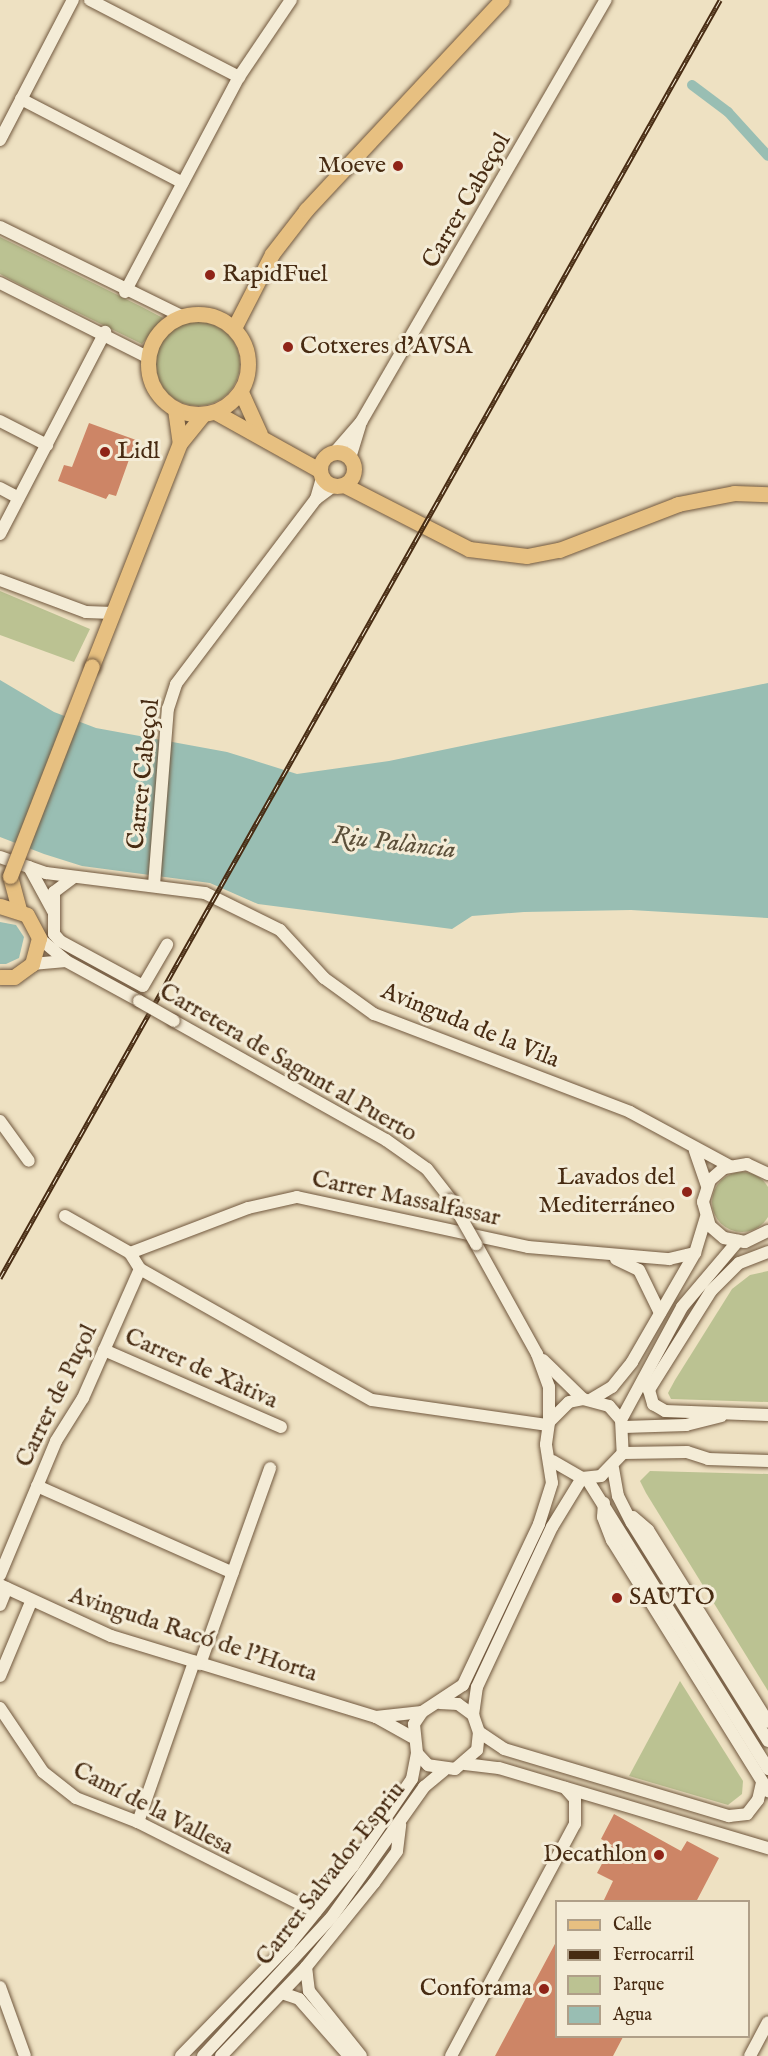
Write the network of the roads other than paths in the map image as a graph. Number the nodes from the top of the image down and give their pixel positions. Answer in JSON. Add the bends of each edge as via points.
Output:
{"nodes":[{"id":1,"x":72,"y":0,"type":"edge"},
{"id":2,"x":90,"y":0,"type":"edge"},
{"id":3,"x":291,"y":0,"type":"edge"},
{"id":4,"x":502,"y":0,"type":"edge"},
{"id":5,"x":606,"y":0,"type":"edge"},
{"id":6,"x":239,"y":77,"type":"junction"},
{"id":7,"x":21,"y":99,"type":"junction"},
{"id":8,"x":0,"y":140,"type":"edge"},
{"id":9,"x":183,"y":183,"type":"junction"},
{"id":10,"x":0,"y":227,"type":"edge"},
{"id":11,"x":0,"y":283,"type":"edge"},
{"id":12,"x":125,"y":292,"type":"junction"},
{"id":13,"x":244,"y":299,"type":"junction"},
{"id":14,"x":182,"y":316,"type":"junction"},
{"id":15,"x":217,"y":317,"type":"junction"},
{"id":16,"x":234,"y":328,"type":"junction"},
{"id":17,"x":105,"y":332,"type":"junction"},
{"id":18,"x":147,"y":357,"type":"junction"},
{"id":19,"x":241,"y":392,"type":"junction"},
{"id":20,"x":175,"y":410,"type":"junction"},
{"id":21,"x":209,"y":413,"type":"junction"},
{"id":22,"x":0,"y":421,"type":"edge"},
{"id":23,"x":362,"y":422,"type":"junction"},
{"id":24,"x":260,"y":434,"type":"junction"},
{"id":25,"x":180,"y":443,"type":"junction"},
{"id":26,"x":46,"y":445,"type":"junction"},
{"id":27,"x":286,"y":448,"type":"junction"},
{"id":28,"x":330,"y":453,"type":"junction"},
{"id":29,"x":337,"y":475,"type":"junction"},
{"id":30,"x":0,"y":488,"type":"edge"},
{"id":31,"x":768,"y":494,"type":"edge"},
{"id":32,"x":19,"y":498,"type":"junction"},
{"id":33,"x":0,"y":534,"type":"edge"},
{"id":34,"x":0,"y":580,"type":"edge"},
{"id":35,"x":86,"y":612,"type":"junction"},
{"id":36,"x":113,"y":613,"type":"junction"},
{"id":37,"x":107,"y":629,"type":"junction"},
{"id":38,"x":0,"y":857,"type":"edge"},
{"id":39,"x":29,"y":867,"type":"junction"},
{"id":40,"x":9,"y":876,"type":"junction"},
{"id":41,"x":74,"y":877,"type":"junction"},
{"id":42,"x":154,"y":885,"type":"junction"},
{"id":43,"x":0,"y":893,"type":"edge"},
{"id":44,"x":0,"y":906,"type":"edge"},
{"id":45,"x":19,"y":910,"type":"junction"},
{"id":46,"x":54,"y":911,"type":"junction"},
{"id":47,"x":39,"y":938,"type":"junction"},
{"id":48,"x":167,"y":945,"type":"dead end"},
{"id":49,"x":66,"y":961,"type":"junction"},
{"id":50,"x":32,"y":964,"type":"junction"},
{"id":51,"x":0,"y":977,"type":"edge"},
{"id":52,"x":0,"y":1121,"type":"edge"},
{"id":53,"x":695,"y":1151,"type":"junction"},
{"id":54,"x":29,"y":1161,"type":"dead end"},
{"id":55,"x":730,"y":1166,"type":"junction"},
{"id":56,"x":768,"y":1174,"type":"edge"},
{"id":57,"x":707,"y":1186,"type":"junction"},
{"id":58,"x":65,"y":1216,"type":"dead end"},
{"id":59,"x":706,"y":1218,"type":"junction"},
{"id":60,"x":768,"y":1231,"type":"edge"},
{"id":61,"x":738,"y":1241,"type":"junction"},
{"id":62,"x":768,"y":1252,"type":"edge"},
{"id":63,"x":130,"y":1253,"type":"junction"},
{"id":64,"x":695,"y":1253,"type":"junction"},
{"id":65,"x":609,"y":1257,"type":"junction"},
{"id":66,"x":140,"y":1269,"type":"junction"},
{"id":67,"x":660,"y":1313,"type":"junction"},
{"id":68,"x":104,"y":1350,"type":"junction"},
{"id":69,"x":537,"y":1354,"type":"junction"},
{"id":70,"x":587,"y":1399,"type":"junction"},
{"id":71,"x":736,"y":1412,"type":"junction"},
{"id":72,"x":768,"y":1415,"type":"edge"},
{"id":73,"x":623,"y":1423,"type":"junction"},
{"id":74,"x":549,"y":1424,"type":"junction"},
{"id":75,"x":281,"y":1427,"type":"dead end"},
{"id":76,"x":623,"y":1453,"type":"junction"},
{"id":77,"x":553,"y":1461,"type":"junction"},
{"id":78,"x":768,"y":1461,"type":"edge"},
{"id":79,"x":270,"y":1468,"type":"dead end"},
{"id":80,"x":613,"y":1468,"type":"junction"},
{"id":81,"x":584,"y":1479,"type":"junction"},
{"id":82,"x":37,"y":1486,"type":"junction"},
{"id":83,"x":604,"y":1501,"type":"junction"},
{"id":84,"x":625,"y":1510,"type":"junction"},
{"id":85,"x":233,"y":1573,"type":"junction"},
{"id":86,"x":0,"y":1575,"type":"edge"},
{"id":87,"x":4,"y":1586,"type":"edge"},
{"id":88,"x":32,"y":1602,"type":"junction"},
{"id":89,"x":0,"y":1605,"type":"edge"},
{"id":90,"x":197,"y":1663,"type":"junction"},
{"id":91,"x":0,"y":1676,"type":"edge"},
{"id":92,"x":440,"y":1703,"type":"junction"},
{"id":93,"x":0,"y":1708,"type":"edge"},
{"id":94,"x":422,"y":1713,"type":"junction"},
{"id":95,"x":472,"y":1715,"type":"junction"},
{"id":96,"x":376,"y":1717,"type":"junction"},
{"id":97,"x":768,"y":1722,"type":"edge"},
{"id":98,"x":480,"y":1732,"type":"junction"},
{"id":99,"x":412,"y":1737,"type":"junction"},
{"id":100,"x":768,"y":1741,"type":"edge"},
{"id":101,"x":417,"y":1753,"type":"junction"},
{"id":102,"x":465,"y":1764,"type":"junction"},
{"id":103,"x":768,"y":1768,"type":"edge"},
{"id":104,"x":444,"y":1770,"type":"junction"},
{"id":105,"x":765,"y":1786,"type":"edge"},
{"id":106,"x":566,"y":1788,"type":"junction"},
{"id":107,"x":138,"y":1822,"type":"junction"},
{"id":108,"x":400,"y":1824,"type":"junction"},
{"id":109,"x":768,"y":1848,"type":"edge"},
{"id":110,"x":316,"y":1912,"type":"junction"},
{"id":111,"x":306,"y":1967,"type":"junction"},
{"id":112,"x":0,"y":1988,"type":"edge"},
{"id":113,"x":282,"y":1993,"type":"junction"},
{"id":114,"x":768,"y":2022,"type":"edge"},
{"id":115,"x":25,"y":2056,"type":"edge"},
{"id":116,"x":181,"y":2056,"type":"edge"},
{"id":117,"x":203,"y":2056,"type":"edge"},
{"id":118,"x":222,"y":2056,"type":"edge"},
{"id":119,"x":349,"y":2056,"type":"edge"},
{"id":120,"x":361,"y":2056,"type":"edge"},
{"id":121,"x":451,"y":2056,"type":"edge"},
{"id":122,"x":750,"y":2056,"type":"edge"}],
"edges":[{"from":1,"to":7,"type":"street"},
{"from":2,"to":6,"type":"street"},
{"from":3,"to":6,"type":"street"},
{"from":4,"to":13,"type":"main road","via":[[306,210]]},
{"from":5,"to":23,"type":"street","name":"Carrer Cabeçol"},
{"from":6,"to":9,"type":"street"},
{"from":7,"to":8,"type":"street"},
{"from":7,"to":9,"type":"street"},
{"from":9,"to":12,"type":"street"},
{"from":10,"to":12,"type":"street"},
{"from":11,"to":17,"type":"street"},
{"from":12,"to":14,"type":"street"},
{"from":13,"to":15,"type":"main road"},
{"from":13,"to":16,"type":"main road"},
{"from":14,"to":15,"type":"main road"},
{"from":14,"to":18,"type":"main road","via":[[159,332]]},
{"from":15,"to":16,"type":"main road"},
{"from":16,"to":19,"type":"main road","via":[[246,348],[249,370]]},
{"from":17,"to":18,"type":"street"},
{"from":17,"to":26,"type":"street"},
{"from":18,"to":20,"type":"main road","via":[[149,378],[158,396]]},
{"from":19,"to":21,"type":"main road"},
{"from":19,"to":24,"type":"main road"},
{"from":20,"to":21,"type":"main road"},
{"from":20,"to":25,"type":"main road"},
{"from":21,"to":24,"type":"main road"},
{"from":21,"to":25,"type":"main road"},
{"from":22,"to":26,"type":"street"},
{"from":23,"to":28,"type":"street","name":"Carrer Cabeçol"},
{"from":23,"to":29,"type":"street","name":"Carrer Cabeçol"},
{"from":24,"to":27,"type":"main road"},
{"from":25,"to":36,"type":"main road"},
{"from":26,"to":32,"type":"street"},
{"from":27,"to":28,"type":"main road"},
{"from":27,"to":29,"type":"main road"},
{"from":28,"to":29,"type":"main road"},
{"from":28,"to":29,"type":"main road"},
{"from":29,"to":31,"type":"main road","via":[[470,549],[527,556],[559,550],[678,504],[734,493]]},
{"from":29,"to":42,"type":"street","name":"Carrer Cabeçol","via":[[176,684],[168,709]]},
{"from":30,"to":32,"type":"street"},
{"from":32,"to":33,"type":"street"},
{"from":34,"to":35,"type":"street"},
{"from":35,"to":36,"type":"street"},
{"from":35,"to":37,"type":"street"},
{"from":36,"to":37,"type":"main road"},
{"from":37,"to":40,"type":"main road","bridge":true},
{"from":38,"to":39,"type":"street","name":"Avinguda de la Vila"},
{"from":39,"to":41,"type":"street","name":"Avinguda de la Vila"},
{"from":39,"to":46,"type":"street"},
{"from":40,"to":43,"type":"main road"},
{"from":40,"to":45,"type":"main road"},
{"from":41,"to":42,"type":"street","name":"Avinguda de la Vila"},
{"from":41,"to":46,"type":"street","via":[[59,884]]},
{"from":42,"to":53,"type":"street","name":"Avinguda de la Vila","via":[[205,893],[267,921],[292,939],[324,978],[374,1014],[630,1112]]},
{"from":44,"to":45,"type":"main road"},
{"from":45,"to":47,"type":"main road","via":[[33,921]]},
{"from":46,"to":48,"type":"street","via":[[54,934],[60,941],[143,986]]},
{"from":47,"to":49,"type":"street","name":"Carretera de Sagunt al Puerto"},
{"from":47,"to":50,"type":"main road"},
{"from":49,"to":50,"type":"street"},
{"from":49,"to":69,"type":"street","name":"Carretera de Sagunt al Puerto","bridge":true,"via":[[386,1140],[427,1169],[451,1200]]},
{"from":50,"to":51,"type":"main road","via":[[14,977]]},
{"from":52,"to":54,"type":"street"},
{"from":53,"to":55,"type":"street","name":"Avinguda de la Vila"},
{"from":53,"to":57,"type":"street"},
{"from":55,"to":56,"type":"street","name":"Avinguda de la Vila","via":[[753,1166]]},
{"from":55,"to":57,"type":"street"},
{"from":57,"to":59,"type":"street"},
{"from":58,"to":63,"type":"street"},
{"from":59,"to":61,"type":"street","via":[[719,1234]]},
{"from":59,"to":64,"type":"street"},
{"from":60,"to":61,"type":"street"},
{"from":61,"to":73,"type":"street","via":[[682,1307]]},
{"from":62,"to":71,"type":"street","via":[[740,1263],[711,1291],[649,1390],[652,1404],[665,1411]]},
{"from":63,"to":65,"type":"street","name":"Carrer Massalfassar","via":[[248,1208],[297,1197],[528,1247]]},
{"from":63,"to":66,"type":"street"},
{"from":64,"to":65,"type":"street","name":"Carrer Massalfassar","via":[[669,1259]]},
{"from":64,"to":67,"type":"street"},
{"from":65,"to":67,"type":"street","name":"Carrer Massalfassar","via":[[639,1270]]},
{"from":66,"to":68,"type":"street","name":"Carrer de Puçol"},
{"from":66,"to":74,"type":"street","via":[[372,1400]]},
{"from":67,"to":70,"type":"street","via":[[612,1387]]},
{"from":68,"to":75,"type":"street","name":"Carrer de Xàtiva"},
{"from":68,"to":82,"type":"street","name":"Carrer de Puçol"},
{"from":69,"to":70,"type":"street","name":"Carretera de Sagunt al Puerto"},
{"from":69,"to":74,"type":"street","name":"Carretera de Sagunt al Puerto","via":[[549,1387]]},
{"from":70,"to":73,"type":"street","via":[[609,1406]]},
{"from":70,"to":74,"type":"street","via":[[563,1406]]},
{"from":71,"to":72,"type":"street"},
{"from":71,"to":73,"type":"street","via":[[686,1425]]},
{"from":73,"to":76,"type":"street"},
{"from":74,"to":77,"type":"street","via":[[546,1444]]},
{"from":76,"to":78,"type":"street","via":[[687,1452],[708,1459]]},
{"from":76,"to":80,"type":"street"},
{"from":77,"to":81,"type":"street"},
{"from":77,"to":92,"type":"street","via":[[552,1483],[539,1524],[463,1685]]},
{"from":79,"to":85,"type":"street"},
{"from":80,"to":81,"type":"street"},
{"from":80,"to":84,"type":"street"},
{"from":81,"to":83,"type":"street"},
{"from":81,"to":95,"type":"street","via":[[552,1527],[482,1677]]},
{"from":82,"to":85,"type":"street"},
{"from":82,"to":86,"type":"street","name":"Carrer de Puçol"},
{"from":83,"to":103,"type":"street"},
{"from":83,"to":105,"type":"street","via":[[603,1517],[612,1540]]},
{"from":84,"to":97,"type":"street","via":[[648,1530]]},
{"from":84,"to":100,"type":"street"},
{"from":85,"to":90,"type":"street"},
{"from":87,"to":88,"type":"street","name":"Avinguda Racó de l'Horta"},
{"from":87,"to":89,"type":"street"},
{"from":88,"to":90,"type":"street","name":"Avinguda Racó de l'Horta","via":[[111,1636]]},
{"from":88,"to":91,"type":"street"},
{"from":90,"to":96,"type":"street","name":"Avinguda Racó de l'Horta"},
{"from":90,"to":107,"type":"street"},
{"from":92,"to":94,"type":"street"},
{"from":92,"to":95,"type":"street","via":[[458,1704]]},
{"from":93,"to":107,"type":"street","name":"Camí de la Vallesa","via":[[59,1786]]},
{"from":94,"to":96,"type":"street","name":"Avinguda Racó de l'Horta"},
{"from":94,"to":99,"type":"street"},
{"from":95,"to":98,"type":"street"},
{"from":96,"to":99,"type":"street","name":"Avinguda Racó de l'Horta"},
{"from":98,"to":102,"type":"street","via":[[477,1750]]},
{"from":98,"to":105,"type":"street","via":[[504,1749],[729,1816],[747,1814]]},
{"from":99,"to":101,"type":"street"},
{"from":101,"to":104,"type":"street"},
{"from":101,"to":110,"type":"street","name":"Carrer Salvador Espriu","via":[[412,1779]]},
{"from":102,"to":104,"type":"street"},
{"from":102,"to":106,"type":"street"},
{"from":104,"to":108,"type":"street","name":"Carrer Salvador Espriu"},
{"from":106,"to":109,"type":"street"},
{"from":106,"to":121,"type":"street","via":[[575,1799],[575,1824]]},
{"from":107,"to":110,"type":"street","name":"Camí de la Vallesa"},
{"from":108,"to":111,"type":"street","via":[[397,1851]]},
{"from":108,"to":117,"type":"street","name":"Carrer Salvador Espriu","via":[[331,1918]]},
{"from":110,"to":116,"type":"street","name":"Carrer Salvador Espriu"},
{"from":111,"to":113,"type":"street"},
{"from":111,"to":120,"type":"street","via":[[309,1991]]},
{"from":112,"to":115,"type":"street"},
{"from":113,"to":118,"type":"street"},
{"from":113,"to":119,"type":"street","via":[[300,1999]]},
{"from":114,"to":122,"type":"street"}]}
